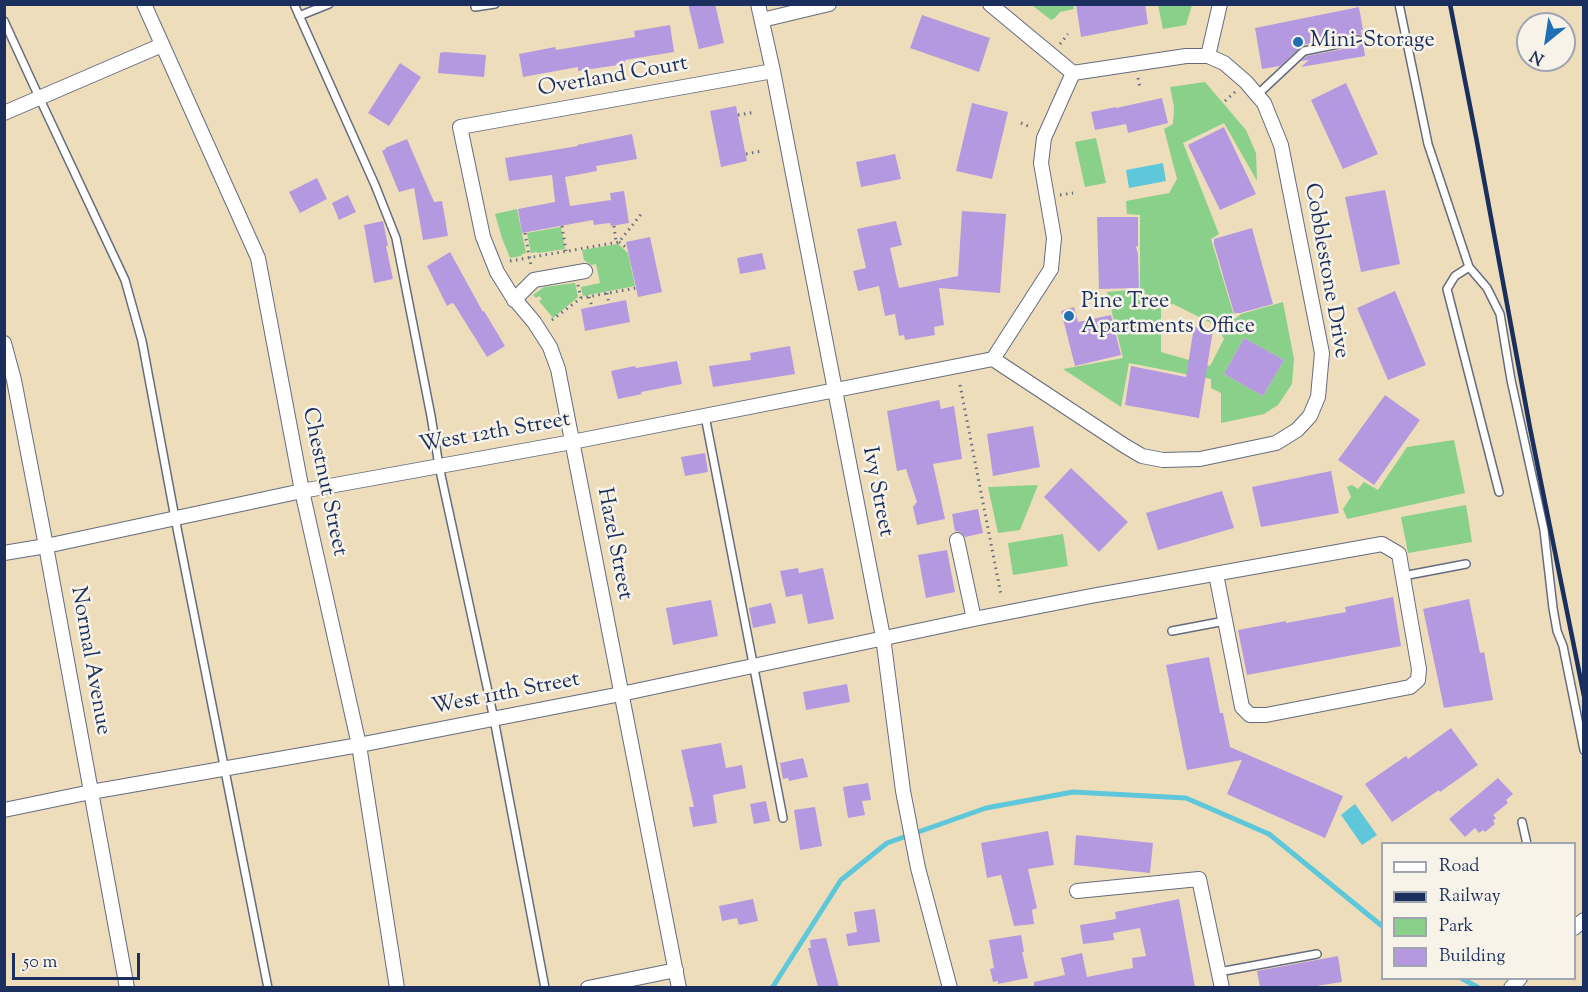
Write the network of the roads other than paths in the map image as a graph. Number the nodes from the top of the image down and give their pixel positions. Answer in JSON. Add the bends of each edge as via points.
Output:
{"nodes":[{"id":1,"x":144,"y":4,"type":"edge"},
{"id":2,"x":294,"y":4,"type":"edge"},
{"id":3,"x":329,"y":4,"type":"edge"},
{"id":4,"x":495,"y":4,"type":"edge"},
{"id":5,"x":758,"y":4,"type":"edge"},
{"id":6,"x":829,"y":4,"type":"edge"},
{"id":7,"x":990,"y":4,"type":"edge"},
{"id":8,"x":1220,"y":4,"type":"edge"},
{"id":9,"x":1399,"y":4,"type":"edge"},
{"id":10,"x":475,"y":7,"type":"dead end"},
{"id":11,"x":299,"y":16,"type":"junction"},
{"id":12,"x":762,"y":20,"type":"junction"},
{"id":13,"x":4,"y":21,"type":"edge"},
{"id":14,"x":1358,"y":40,"type":"dead end"},
{"id":15,"x":162,"y":45,"type":"junction"},
{"id":16,"x":1208,"y":56,"type":"junction"},
{"id":17,"x":773,"y":71,"type":"junction"},
{"id":18,"x":1073,"y":73,"type":"junction"},
{"id":19,"x":1257,"y":95,"type":"junction"},
{"id":20,"x":39,"y":97,"type":"junction"},
{"id":21,"x":4,"y":113,"type":"edge"},
{"id":22,"x":460,"y":127,"type":"joint"},
{"id":23,"x":1469,"y":267,"type":"junction"},
{"id":24,"x":585,"y":271,"type":"dead end"},
{"id":25,"x":514,"y":300,"type":"junction"},
{"id":26,"x":4,"y":343,"type":"edge"},
{"id":27,"x":993,"y":359,"type":"junction"},
{"id":28,"x":835,"y":391,"type":"junction"},
{"id":29,"x":705,"y":416,"type":"junction"},
{"id":30,"x":572,"y":442,"type":"junction"},
{"id":31,"x":439,"y":466,"type":"junction"},
{"id":32,"x":302,"y":491,"type":"junction"},
{"id":33,"x":1499,"y":492,"type":"dead end"},
{"id":34,"x":175,"y":518,"type":"junction"},
{"id":35,"x":957,"y":540,"type":"dead end"},
{"id":36,"x":46,"y":546,"type":"junction"},
{"id":37,"x":4,"y":553,"type":"edge"},
{"id":38,"x":1466,"y":564,"type":"dead end"},
{"id":39,"x":1216,"y":574,"type":"junction"},
{"id":40,"x":1403,"y":576,"type":"junction"},
{"id":41,"x":974,"y":618,"type":"junction"},
{"id":42,"x":1226,"y":621,"type":"junction"},
{"id":43,"x":1172,"y":632,"type":"dead end"},
{"id":44,"x":883,"y":637,"type":"junction"},
{"id":45,"x":753,"y":665,"type":"junction"},
{"id":46,"x":621,"y":694,"type":"junction"},
{"id":47,"x":494,"y":719,"type":"junction"},
{"id":48,"x":359,"y":746,"type":"junction"},
{"id":49,"x":1584,"y":750,"type":"edge"},
{"id":50,"x":224,"y":769,"type":"junction"},
{"id":51,"x":91,"y":792,"type":"junction"},
{"id":52,"x":4,"y":810,"type":"edge"},
{"id":53,"x":783,"y":818,"type":"dead end"},
{"id":54,"x":1522,"y":822,"type":"dead end"},
{"id":55,"x":1527,"y":842,"type":"edge"},
{"id":56,"x":1077,"y":891,"type":"dead end"},
{"id":57,"x":1317,"y":954,"type":"dead end"},
{"id":58,"x":676,"y":970,"type":"junction"},
{"id":59,"x":1219,"y":972,"type":"junction"},
{"id":60,"x":127,"y":987,"type":"edge"},
{"id":61,"x":268,"y":987,"type":"edge"},
{"id":62,"x":398,"y":987,"type":"edge"},
{"id":63,"x":545,"y":987,"type":"edge"},
{"id":64,"x":588,"y":987,"type":"edge"},
{"id":65,"x":679,"y":987,"type":"edge"},
{"id":66,"x":950,"y":987,"type":"edge"},
{"id":67,"x":1222,"y":987,"type":"edge"}],
"edges":[{"from":1,"to":15,"type":"street","name":"Chestnut Street"},
{"from":2,"to":11,"type":"lane"},
{"from":3,"to":11,"type":"lane"},
{"from":4,"to":10,"type":"lane"},
{"from":5,"to":12,"type":"street","name":"Ivy Street"},
{"from":6,"to":12,"type":"street"},
{"from":7,"to":18,"type":"street"},
{"from":8,"to":16,"type":"street"},
{"from":9,"to":23,"type":"lane","via":[[1428,144]]},
{"from":11,"to":31,"type":"lane","via":[[396,238]]},
{"from":12,"to":17,"type":"street","name":"Ivy Street"},
{"from":13,"to":20,"type":"lane"},
{"from":14,"to":19,"type":"lane","via":[[1304,51]]},
{"from":15,"to":20,"type":"street"},
{"from":15,"to":32,"type":"street","name":"Chestnut Street","via":[[258,258]]},
{"from":16,"to":18,"type":"street"},
{"from":16,"to":19,"type":"street","name":"Cobblestone Drive","via":[[1224,63]]},
{"from":17,"to":22,"type":"street","name":"Overland Court"},
{"from":17,"to":28,"type":"street","name":"Ivy Street"},
{"from":18,"to":27,"type":"street","via":[[1044,138],[1041,163],[1054,238],[1051,268]]},
{"from":19,"to":27,"type":"street","name":"Cobblestone Drive","via":[[1281,146],[1322,353],[1318,397],[1302,425],[1276,443],[1200,459],[1142,456]]},
{"from":20,"to":21,"type":"street"},
{"from":20,"to":34,"type":"lane","via":[[125,280],[142,341]]},
{"from":22,"to":25,"type":"street","name":"Hazel Street","via":[[483,237]]},
{"from":23,"to":33,"type":"lane","via":[[1455,276],[1447,289]]},
{"from":23,"to":49,"type":"lane","via":[[1487,288],[1500,314],[1544,530],[1557,631]]},
{"from":24,"to":25,"type":"street","via":[[534,280]]},
{"from":25,"to":30,"type":"street","name":"Hazel Street","via":[[550,347]]},
{"from":26,"to":36,"type":"street","name":"Normal Avenue"},
{"from":27,"to":28,"type":"street","name":"West 12th Street"},
{"from":28,"to":29,"type":"street","name":"West 12th Street"},
{"from":28,"to":44,"type":"street","name":"Ivy Street"},
{"from":29,"to":30,"type":"street","name":"West 12th Street"},
{"from":29,"to":45,"type":"lane"},
{"from":30,"to":31,"type":"street","name":"West 12th Street"},
{"from":30,"to":46,"type":"street","name":"Hazel Street"},
{"from":31,"to":32,"type":"street","name":"West 12th Street"},
{"from":31,"to":47,"type":"lane"},
{"from":32,"to":34,"type":"street","name":"West 12th Street"},
{"from":32,"to":48,"type":"street","name":"Chestnut Street"},
{"from":34,"to":36,"type":"street","name":"West 12th Street"},
{"from":34,"to":50,"type":"lane"},
{"from":35,"to":41,"type":"street"},
{"from":36,"to":37,"type":"street","name":"West 12th Street"},
{"from":36,"to":51,"type":"street","name":"Normal Avenue"},
{"from":38,"to":40,"type":"lane"},
{"from":39,"to":40,"type":"street","name":"West 11th Street","via":[[1382,544],[1399,554]]},
{"from":39,"to":41,"type":"street","name":"West 11th Street"},
{"from":39,"to":42,"type":"street"},
{"from":40,"to":42,"type":"street","name":"West 11th Street","via":[[1419,669],[1418,680],[1410,687],[1250,715],[1242,706]]},
{"from":41,"to":44,"type":"street","name":"West 11th Street"},
{"from":42,"to":43,"type":"lane"},
{"from":44,"to":45,"type":"street","name":"West 11th Street"},
{"from":44,"to":66,"type":"street","name":"Ivy Street","via":[[904,795],[918,868]]},
{"from":45,"to":46,"type":"street","name":"West 11th Street"},
{"from":45,"to":53,"type":"lane"},
{"from":46,"to":47,"type":"street","name":"West 11th Street"},
{"from":46,"to":58,"type":"street","name":"Hazel Street"},
{"from":47,"to":48,"type":"street","name":"West 11th Street"},
{"from":47,"to":63,"type":"lane"},
{"from":48,"to":50,"type":"street","name":"West 11th Street"},
{"from":48,"to":62,"type":"street","name":"Chestnut Street"},
{"from":50,"to":51,"type":"street","name":"West 11th Street"},
{"from":50,"to":61,"type":"lane"},
{"from":51,"to":52,"type":"street","name":"West 11th Street"},
{"from":51,"to":60,"type":"street","name":"Normal Avenue"},
{"from":54,"to":55,"type":"lane"},
{"from":56,"to":59,"type":"street","via":[[1199,879]]},
{"from":57,"to":59,"type":"lane"},
{"from":58,"to":64,"type":"street"},
{"from":58,"to":65,"type":"street","name":"Hazel Street"},
{"from":59,"to":67,"type":"street"}]}
